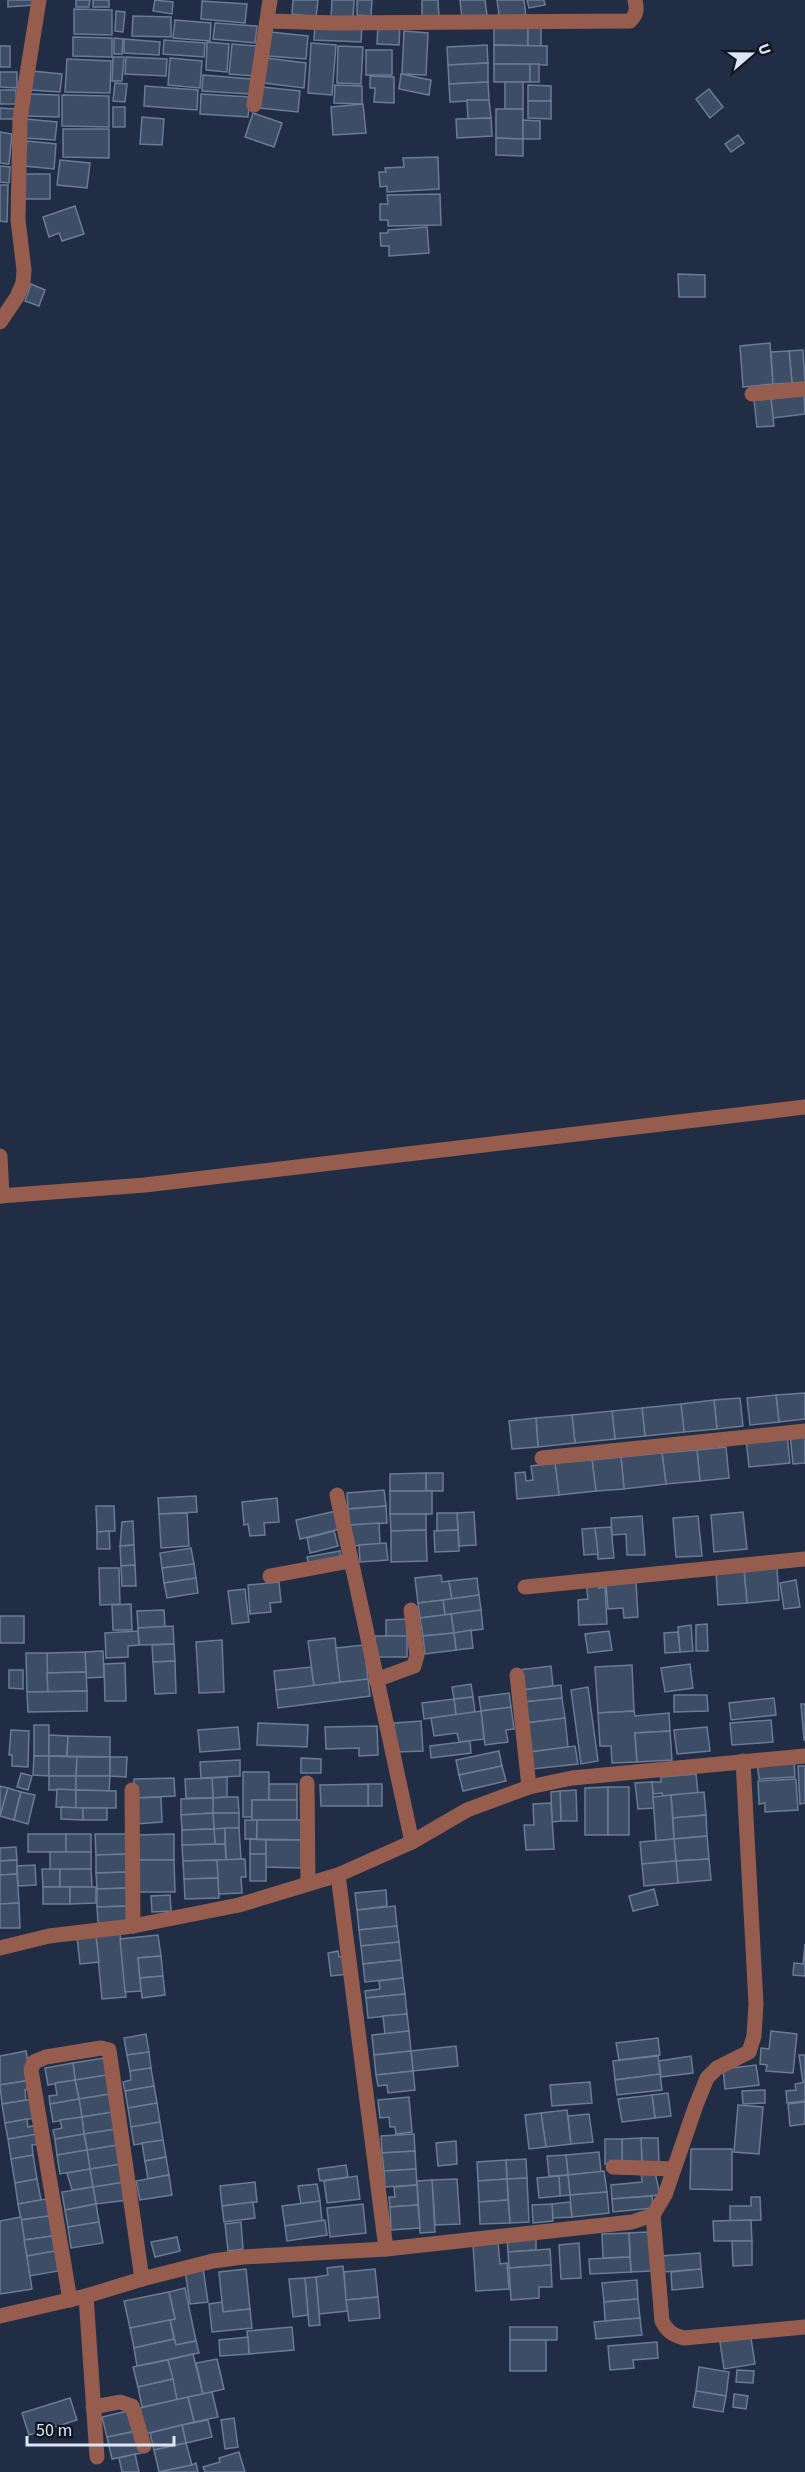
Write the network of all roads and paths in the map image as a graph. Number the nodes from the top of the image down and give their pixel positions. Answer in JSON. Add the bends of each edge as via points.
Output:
{"nodes":[{"id":1,"x":39,"y":0,"type":"edge"},
{"id":2,"x":270,"y":0,"type":"edge"},
{"id":3,"x":635,"y":0,"type":"edge"},
{"id":4,"x":268,"y":21,"type":"junction"},
{"id":5,"x":254,"y":105,"type":"dead end"},
{"id":6,"x":0,"y":322,"type":"edge"},
{"id":7,"x":805,"y":389,"type":"edge"},
{"id":8,"x":752,"y":394,"type":"dead end"},
{"id":9,"x":805,"y":1107,"type":"edge"},
{"id":10,"x":0,"y":1156,"type":"edge"},
{"id":11,"x":1,"y":1196,"type":"edge"},
{"id":12,"x":805,"y":1431,"type":"edge"},
{"id":13,"x":542,"y":1458,"type":"dead end"},
{"id":14,"x":337,"y":1495,"type":"dead end"},
{"id":15,"x":805,"y":1559,"type":"edge"},
{"id":16,"x":350,"y":1561,"type":"junction"},
{"id":17,"x":270,"y":1576,"type":"dead end"},
{"id":18,"x":525,"y":1587,"type":"dead end"},
{"id":19,"x":411,"y":1611,"type":"dead end"},
{"id":20,"x":517,"y":1675,"type":"dead end"},
{"id":21,"x":376,"y":1680,"type":"junction"},
{"id":22,"x":805,"y":1756,"type":"edge"},
{"id":23,"x":743,"y":1761,"type":"junction"},
{"id":24,"x":307,"y":1783,"type":"dead end"},
{"id":25,"x":529,"y":1787,"type":"junction"},
{"id":26,"x":132,"y":1790,"type":"dead end"},
{"id":27,"x":412,"y":1842,"type":"junction"},
{"id":28,"x":338,"y":1875,"type":"junction"},
{"id":29,"x":308,"y":1883,"type":"junction"},
{"id":30,"x":133,"y":1926,"type":"junction"},
{"id":31,"x":0,"y":1948,"type":"edge"},
{"id":32,"x":613,"y":2167,"type":"dead end"},
{"id":33,"x":673,"y":2169,"type":"junction"},
{"id":34,"x":653,"y":2215,"type":"junction"},
{"id":35,"x":386,"y":2248,"type":"junction"},
{"id":36,"x":142,"y":2278,"type":"junction"},
{"id":37,"x":86,"y":2296,"type":"junction"},
{"id":38,"x":70,"y":2300,"type":"junction"},
{"id":39,"x":0,"y":2316,"type":"edge"},
{"id":40,"x":805,"y":2327,"type":"edge"},
{"id":41,"x":93,"y":2407,"type":"junction"},
{"id":42,"x":144,"y":2446,"type":"dead end"},
{"id":43,"x":97,"y":2457,"type":"dead end"}],
"edges":[{"from":1,"to":6,"type":"street","via":[[20,118],[18,220],[23,283]]},
{"from":2,"to":4,"type":"street"},
{"from":3,"to":4,"type":"street","via":[[637,9],[630,21]]},
{"from":4,"to":5,"type":"street"},
{"from":7,"to":8,"type":"street"},
{"from":9,"to":11,"type":"street","via":[[145,1185]]},
{"from":10,"to":11,"type":"street"},
{"from":12,"to":13,"type":"street"},
{"from":14,"to":16,"type":"street"},
{"from":15,"to":18,"type":"street"},
{"from":16,"to":17,"type":"street"},
{"from":16,"to":21,"type":"street"},
{"from":19,"to":21,"type":"street","via":[[417,1656],[414,1665]]},
{"from":20,"to":25,"type":"street"},
{"from":21,"to":27,"type":"street"},
{"from":22,"to":23,"type":"street"},
{"from":23,"to":25,"type":"street","via":[[572,1778]]},
{"from":23,"to":33,"type":"street","via":[[756,2004],[754,2036],[749,2052],[717,2068],[707,2078]]},
{"from":24,"to":29,"type":"street"},
{"from":25,"to":27,"type":"street","via":[[467,1810]]},
{"from":26,"to":30,"type":"street"},
{"from":27,"to":28,"type":"street"},
{"from":28,"to":29,"type":"street"},
{"from":28,"to":35,"type":"street"},
{"from":29,"to":30,"type":"street","via":[[239,1905]]},
{"from":30,"to":31,"type":"street","via":[[49,1936]]},
{"from":32,"to":33,"type":"street"},
{"from":33,"to":34,"type":"street"},
{"from":34,"to":35,"type":"street","via":[[632,2222]]},
{"from":34,"to":40,"type":"street","via":[[666,2330],[684,2338]]},
{"from":35,"to":36,"type":"street","via":[[243,2257]]},
{"from":36,"to":37,"type":"street"},
{"from":36,"to":38,"type":"street","via":[[109,2050],[46,2057],[34,2062],[31,2070]]},
{"from":37,"to":38,"type":"street"},
{"from":37,"to":41,"type":"street"},
{"from":38,"to":39,"type":"street"},
{"from":41,"to":42,"type":"street","via":[[120,2402],[132,2406]]},
{"from":41,"to":43,"type":"street"}]}
